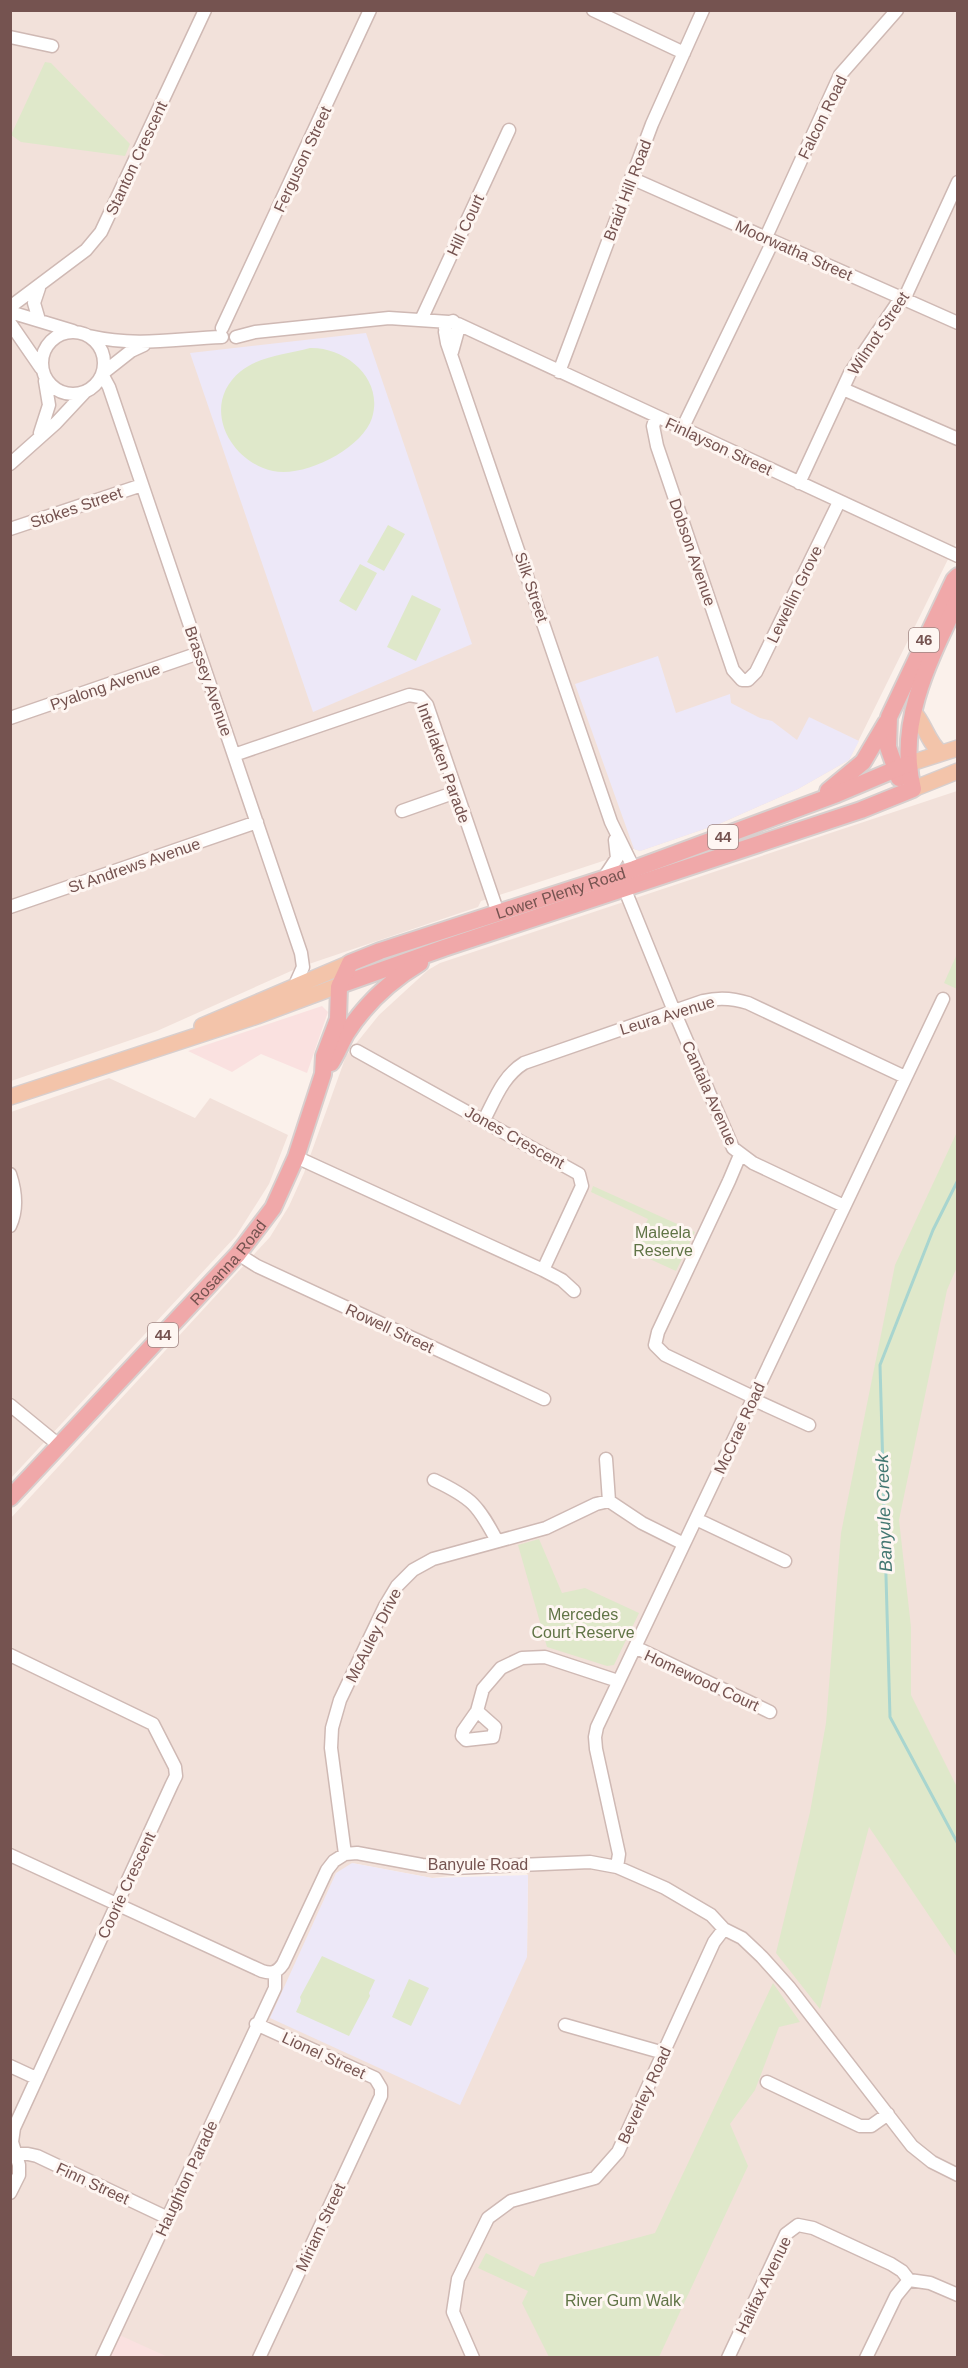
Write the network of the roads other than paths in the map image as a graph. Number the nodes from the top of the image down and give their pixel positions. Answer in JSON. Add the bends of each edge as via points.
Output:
{"nodes":[{"id":1,"x":205,"y":10,"type":"edge"},
{"id":2,"x":370,"y":10,"type":"edge"},
{"id":3,"x":593,"y":10,"type":"edge"},
{"id":4,"x":703,"y":10,"type":"edge"},
{"id":5,"x":897,"y":10,"type":"edge"},
{"id":6,"x":10,"y":38,"type":"edge"},
{"id":7,"x":52,"y":46,"type":"dead end"},
{"id":8,"x":684,"y":53,"type":"junction"},
{"id":9,"x":509,"y":130,"type":"dead end"},
{"id":10,"x":631,"y":178,"type":"junction"},
{"id":11,"x":957,"y":182,"type":"edge"},
{"id":12,"x":769,"y":239,"type":"junction"},
{"id":13,"x":42,"y":285,"type":"junction"},
{"id":14,"x":902,"y":298,"type":"junction"},
{"id":15,"x":10,"y":307,"type":"edge"},
{"id":16,"x":10,"y":312,"type":"edge"},
{"id":17,"x":39,"y":320,"type":"junction"},
{"id":18,"x":421,"y":320,"type":"junction"},
{"id":19,"x":10,"y":322,"type":"edge"},
{"id":20,"x":957,"y":323,"type":"edge"},
{"id":21,"x":452,"y":329,"type":"junction"},
{"id":22,"x":228,"y":331,"type":"junction"},
{"id":23,"x":82,"y":334,"type":"junction"},
{"id":24,"x":148,"y":343,"type":"junction"},
{"id":25,"x":43,"y":372,"type":"junction"},
{"id":26,"x":559,"y":372,"type":"junction"},
{"id":27,"x":103,"y":374,"type":"junction"},
{"id":28,"x":843,"y":388,"type":"junction"},
{"id":29,"x":87,"y":391,"type":"junction"},
{"id":30,"x":116,"y":410,"type":"junction"},
{"id":31,"x":656,"y":417,"type":"junction"},
{"id":32,"x":682,"y":429,"type":"junction"},
{"id":33,"x":38,"y":437,"type":"junction"},
{"id":34,"x":957,"y":440,"type":"edge"},
{"id":35,"x":10,"y":464,"type":"edge"},
{"id":36,"x":800,"y":483,"type":"junction"},
{"id":37,"x":142,"y":485,"type":"junction"},
{"id":38,"x":839,"y":502,"type":"junction"},
{"id":39,"x":10,"y":530,"type":"edge"},
{"id":40,"x":957,"y":556,"type":"edge"},
{"id":41,"x":957,"y":576,"type":"edge"},
{"id":42,"x":957,"y":600,"type":"edge"},
{"id":43,"x":200,"y":653,"type":"junction"},
{"id":44,"x":744,"y":681,"type":"joint"},
{"id":45,"x":894,"y":706,"type":"junction"},
{"id":46,"x":913,"y":711,"type":"junction"},
{"id":47,"x":10,"y":718,"type":"edge"},
{"id":48,"x":957,"y":748,"type":"edge"},
{"id":49,"x":941,"y":753,"type":"junction"},
{"id":50,"x":234,"y":754,"type":"junction"},
{"id":51,"x":902,"y":766,"type":"junction"},
{"id":52,"x":957,"y":771,"type":"edge"},
{"id":53,"x":861,"y":784,"type":"junction"},
{"id":54,"x":909,"y":791,"type":"junction"},
{"id":55,"x":456,"y":792,"type":"junction"},
{"id":56,"x":885,"y":801,"type":"junction"},
{"id":57,"x":810,"y":804,"type":"junction"},
{"id":58,"x":402,"y":811,"type":"dead end"},
{"id":59,"x":258,"y":822,"type":"junction"},
{"id":60,"x":611,"y":822,"type":"junction"},
{"id":61,"x":634,"y":869,"type":"junction"},
{"id":62,"x":603,"y":879,"type":"junction"},
{"id":63,"x":625,"y":890,"type":"junction"},
{"id":64,"x":10,"y":907,"type":"edge"},
{"id":65,"x":498,"y":913,"type":"junction"},
{"id":66,"x":444,"y":948,"type":"junction"},
{"id":67,"x":380,"y":951,"type":"junction"},
{"id":68,"x":302,"y":952,"type":"junction"},
{"id":69,"x":399,"y":963,"type":"junction"},
{"id":70,"x":354,"y":968,"type":"junction"},
{"id":71,"x":321,"y":975,"type":"junction"},
{"id":72,"x":295,"y":985,"type":"junction"},
{"id":73,"x":340,"y":985,"type":"junction"},
{"id":74,"x":943,"y":999,"type":"dead end"},
{"id":75,"x":364,"y":1009,"type":"junction"},
{"id":76,"x":674,"y":1011,"type":"junction"},
{"id":77,"x":168,"y":1044,"type":"junction"},
{"id":78,"x":357,"y":1051,"type":"dead end"},
{"id":79,"x":323,"y":1074,"type":"junction"},
{"id":80,"x":905,"y":1077,"type":"junction"},
{"id":81,"x":10,"y":1097,"type":"edge"},
{"id":82,"x":484,"y":1120,"type":"junction"},
{"id":83,"x":740,"y":1155,"type":"junction"},
{"id":84,"x":296,"y":1157,"type":"junction"},
{"id":85,"x":10,"y":1174,"type":"edge"},
{"id":86,"x":844,"y":1206,"type":"junction"},
{"id":87,"x":10,"y":1226,"type":"edge"},
{"id":88,"x":238,"y":1254,"type":"junction"},
{"id":89,"x":543,"y":1270,"type":"junction"},
{"id":90,"x":574,"y":1291,"type":"dead end"},
{"id":91,"x":753,"y":1398,"type":"junction"},
{"id":92,"x":544,"y":1399,"type":"dead end"},
{"id":93,"x":10,"y":1405,"type":"edge"},
{"id":94,"x":809,"y":1425,"type":"dead end"},
{"id":95,"x":60,"y":1446,"type":"junction"},
{"id":96,"x":606,"y":1459,"type":"dead end"},
{"id":97,"x":434,"y":1480,"type":"dead end"},
{"id":98,"x":10,"y":1498,"type":"edge"},
{"id":99,"x":609,"y":1501,"type":"junction"},
{"id":100,"x":696,"y":1519,"type":"junction"},
{"id":101,"x":497,"y":1541,"type":"junction"},
{"id":102,"x":684,"y":1544,"type":"junction"},
{"id":103,"x":785,"y":1561,"type":"dead end"},
{"id":104,"x":635,"y":1647,"type":"junction"},
{"id":105,"x":10,"y":1655,"type":"edge"},
{"id":106,"x":618,"y":1681,"type":"junction"},
{"id":107,"x":477,"y":1711,"type":"dead end"},
{"id":108,"x":770,"y":1712,"type":"dead end"},
{"id":109,"x":345,"y":1854,"type":"junction"},
{"id":110,"x":10,"y":1855,"type":"edge"},
{"id":111,"x":617,"y":1867,"type":"junction"},
{"id":112,"x":117,"y":1904,"type":"junction"},
{"id":113,"x":724,"y":1929,"type":"junction"},
{"id":114,"x":272,"y":1972,"type":"junction"},
{"id":115,"x":256,"y":2024,"type":"junction"},
{"id":116,"x":566,"y":2025,"type":"dead end"},
{"id":117,"x":664,"y":2053,"type":"junction"},
{"id":118,"x":10,"y":2066,"type":"edge"},
{"id":119,"x":36,"y":2078,"type":"junction"},
{"id":120,"x":767,"y":2082,"type":"dead end"},
{"id":121,"x":381,"y":2096,"type":"joint"},
{"id":122,"x":888,"y":2114,"type":"junction"},
{"id":123,"x":897,"y":2126,"type":"junction"},
{"id":124,"x":17,"y":2154,"type":"junction"},
{"id":125,"x":957,"y":2165,"type":"edge"},
{"id":126,"x":957,"y":2175,"type":"edge"},
{"id":127,"x":10,"y":2193,"type":"edge"},
{"id":128,"x":168,"y":2218,"type":"junction"},
{"id":129,"x":906,"y":2277,"type":"junction"},
{"id":130,"x":957,"y":2295,"type":"edge"},
{"id":131,"x":102,"y":2358,"type":"edge"},
{"id":132,"x":259,"y":2358,"type":"edge"},
{"id":133,"x":473,"y":2358,"type":"edge"},
{"id":134,"x":729,"y":2358,"type":"edge"},
{"id":135,"x":866,"y":2358,"type":"edge"}],
"edges":[{"from":1,"to":13,"type":"street","name":"Stanton Crescent","via":[[101,232],[86,250]]},
{"from":2,"to":22,"type":"street","name":"Ferguson Street","via":[[233,307]]},
{"from":3,"to":8,"type":"street"},
{"from":4,"to":8,"type":"street","name":"Braid Hill Road"},
{"from":5,"to":12,"type":"street","name":"Falcon Road","via":[[840,75]]},
{"from":6,"to":7,"type":"street"},
{"from":8,"to":10,"type":"street","name":"Braid Hill Road"},
{"from":9,"to":18,"type":"street","name":"Hill Court"},
{"from":10,"to":12,"type":"street","name":"Moorwatha Street"},
{"from":10,"to":26,"type":"street","name":"Braid Hill Road"},
{"from":11,"to":14,"type":"street","name":"Wilmot Street"},
{"from":12,"to":14,"type":"street","name":"Moorwatha Street"},
{"from":12,"to":32,"type":"street","name":"Falcon Road"},
{"from":13,"to":15,"type":"street","name":"Stanton Crescent"},
{"from":13,"to":17,"type":"street","via":[[34,302]]},
{"from":14,"to":20,"type":"street","name":"Moorwatha Street"},
{"from":14,"to":28,"type":"street","name":"Wilmot Street"},
{"from":16,"to":17,"type":"street"},
{"from":17,"to":23,"type":"street"},
{"from":18,"to":21,"type":"street","name":"Finlayson Street"},
{"from":18,"to":22,"type":"street","name":"Finlayson Street","via":[[389,318],[255,332]]},
{"from":19,"to":25,"type":"street"},
{"from":21,"to":26,"type":"street","name":"Finlayson Street","via":[[481,336]]},
{"from":21,"to":60,"type":"street","name":"Silk Street","via":[[452,353]]},
{"from":22,"to":24,"type":"street","via":[[204,338]]},
{"from":23,"to":24,"type":"street"},
{"from":23,"to":25,"type":"street","via":[[61,334],[49,342],[42,355]]},
{"from":23,"to":27,"type":"street","via":[[101,350]]},
{"from":24,"to":27,"type":"street","via":[[128,353]]},
{"from":25,"to":29,"type":"street","via":[[58,391],[75,395]]},
{"from":25,"to":33,"type":"street","via":[[50,402]]},
{"from":26,"to":31,"type":"street","name":"Finlayson Street"},
{"from":27,"to":29,"type":"street"},
{"from":27,"to":30,"type":"street","name":"Brassey Avenue"},
{"from":28,"to":34,"type":"street"},
{"from":28,"to":36,"type":"street","name":"Wilmot Street"},
{"from":29,"to":30,"type":"street","via":[[105,395]]},
{"from":29,"to":33,"type":"street"},
{"from":30,"to":37,"type":"street","name":"Brassey Avenue"},
{"from":31,"to":32,"type":"street","name":"Finlayson Street"},
{"from":31,"to":44,"type":"street","name":"Dobson Avenue","via":[[653,426],[657,446],[733,670]]},
{"from":32,"to":36,"type":"street","name":"Finlayson Street"},
{"from":33,"to":35,"type":"street"},
{"from":36,"to":38,"type":"street","name":"Finlayson Street"},
{"from":37,"to":39,"type":"street","name":"Stokes Street"},
{"from":37,"to":43,"type":"street","name":"Brassey Avenue"},
{"from":38,"to":40,"type":"street","name":"Finlayson Street"},
{"from":38,"to":44,"type":"street","name":"Lewellin Grove","via":[[757,670]]},
{"from":41,"to":45,"type":"highway","number":"46"},
{"from":42,"to":46,"type":"highway","number":"46"},
{"from":43,"to":47,"type":"street","name":"Pyalong Avenue"},
{"from":43,"to":50,"type":"street","name":"Brassey Avenue"},
{"from":45,"to":51,"type":"highway","number":"46","via":[[888,721],[889,750]]},
{"from":45,"to":57,"type":"highway","number":"46","via":[[863,762]]},
{"from":46,"to":49,"type":"main road"},
{"from":46,"to":51,"type":"highway","number":"46"},
{"from":48,"to":49,"type":"main road","name":"Lower Plenty Road","number":"44"},
{"from":49,"to":51,"type":"main road","name":"Lower Plenty Road","number":"44"},
{"from":50,"to":55,"type":"street","name":"Interlaken Parade","via":[[412,694],[425,701]]},
{"from":50,"to":59,"type":"street","name":"Brassey Avenue"},
{"from":51,"to":53,"type":"highway","name":"Lower Plenty Road","number":"44"},
{"from":51,"to":54,"type":"highway","number":"46"},
{"from":52,"to":54,"type":"main road","name":"Lower Plenty Road","number":"44"},
{"from":53,"to":56,"type":"highway","via":[[883,786]]},
{"from":53,"to":57,"type":"highway","name":"Lower Plenty Road","number":"44"},
{"from":54,"to":56,"type":"highway","name":"Lower Plenty Road","number":"44"},
{"from":55,"to":58,"type":"street"},
{"from":55,"to":65,"type":"street","name":"Interlaken Parade"},
{"from":56,"to":63,"type":"highway","name":"Lower Plenty Road","number":"44"},
{"from":57,"to":61,"type":"highway","name":"Lower Plenty Road","number":"44"},
{"from":59,"to":64,"type":"street","name":"St Andrews Avenue"},
{"from":59,"to":68,"type":"street","name":"Brassey Avenue"},
{"from":60,"to":61,"type":"street","name":"Silk Street"},
{"from":60,"to":62,"type":"street","name":"Silk Street","via":[[617,858]]},
{"from":61,"to":62,"type":"highway","name":"Lower Plenty Road","number":"44"},
{"from":62,"to":65,"type":"highway","name":"Lower Plenty Road","number":"44"},
{"from":63,"to":66,"type":"highway","name":"Lower Plenty Road","number":"44"},
{"from":63,"to":76,"type":"street","name":"Cantala Avenue"},
{"from":65,"to":67,"type":"highway","name":"Lower Plenty Road","number":"44"},
{"from":66,"to":69,"type":"highway","name":"Lower Plenty Road"},
{"from":66,"to":75,"type":"highway","name":"Rosanna Road","number":"44","via":[[394,980]]},
{"from":67,"to":69,"type":"highway","via":[[384,960]]},
{"from":67,"to":70,"type":"highway","name":"Lower Plenty Road","number":"44"},
{"from":68,"to":71,"type":"street","name":"Brassey Avenue"},
{"from":68,"to":72,"type":"street","name":"Brassey Avenue","via":[[303,967]]},
{"from":69,"to":70,"type":"highway","name":"Lower Plenty Road"},
{"from":70,"to":71,"type":"main road","name":"Lower Plenty Road"},
{"from":70,"to":73,"type":"highway","name":"Lower Plenty Road"},
{"from":70,"to":75,"type":"highway","via":[[367,996]]},
{"from":71,"to":72,"type":"main road","name":"Lower Plenty Road"},
{"from":72,"to":77,"type":"main road","name":"Lower Plenty Road"},
{"from":73,"to":77,"type":"main road","name":"Lower Plenty Road"},
{"from":73,"to":79,"type":"highway","name":"Rosanna Road","number":"44","via":[[338,1019],[324,1056]]},
{"from":74,"to":80,"type":"street","name":"McCrae Road"},
{"from":75,"to":79,"type":"highway","name":"Rosanna Road","number":"44"},
{"from":76,"to":80,"type":"street","name":"Leura Avenue","via":[[711,999],[741,1001]]},
{"from":76,"to":82,"type":"street","name":"Leura Avenue","via":[[524,1063],[504,1080]]},
{"from":76,"to":83,"type":"street","name":"Cantala Avenue","via":[[728,1138]]},
{"from":77,"to":81,"type":"main road","name":"Lower Plenty Road"},
{"from":78,"to":82,"type":"street","name":"Jones Crescent"},
{"from":79,"to":84,"type":"highway","name":"Rosanna Road","number":"44"},
{"from":80,"to":86,"type":"street","name":"McCrae Road"},
{"from":82,"to":89,"type":"street","name":"Jones Crescent","via":[[581,1178],[582,1186]]},
{"from":83,"to":86,"type":"street","name":"Cantala Avenue"},
{"from":83,"to":91,"type":"street","via":[[657,1332],[655,1345],[665,1355]]},
{"from":84,"to":88,"type":"highway","name":"Rosanna Road","number":"44","via":[[273,1208]]},
{"from":84,"to":89,"type":"street"},
{"from":85,"to":87,"type":"street","via":[[16,1199]]},
{"from":86,"to":91,"type":"street","name":"McCrae Road"},
{"from":88,"to":92,"type":"street","name":"Rowell Street"},
{"from":88,"to":95,"type":"highway","name":"Rosanna Road","number":"44"},
{"from":89,"to":90,"type":"street"},
{"from":91,"to":94,"type":"street"},
{"from":91,"to":100,"type":"street","name":"McCrae Road"},
{"from":93,"to":95,"type":"street"},
{"from":95,"to":98,"type":"highway","name":"Rosanna Road","number":"44"},
{"from":96,"to":99,"type":"street"},
{"from":97,"to":101,"type":"street","via":[[474,1503]]},
{"from":99,"to":101,"type":"street","name":"McAuley Drive","via":[[546,1528]]},
{"from":99,"to":102,"type":"street"},
{"from":100,"to":102,"type":"street","name":"McCrae Road"},
{"from":100,"to":103,"type":"street"},
{"from":101,"to":109,"type":"street","name":"McAuley Drive","via":[[423,1564],[397,1586],[385,1606],[340,1700],[332,1728],[331,1748]]},
{"from":102,"to":104,"type":"street","name":"McCrae Road"},
{"from":104,"to":106,"type":"street","name":"McCrae Road"},
{"from":104,"to":108,"type":"street","name":"Homewood Court"},
{"from":105,"to":112,"type":"street","name":"Coorie Crescent","via":[[153,1724],[173,1761],[175,1779]]},
{"from":106,"to":107,"type":"street","via":[[545,1658],[522,1658],[501,1668],[483,1689]]},
{"from":106,"to":111,"type":"street","name":"McCrae Road","via":[[594,1737],[620,1854]]},
{"from":109,"to":111,"type":"street","name":"Banyule Road","via":[[357,1852],[453,1868],[590,1862]]},
{"from":109,"to":114,"type":"street","via":[[327,1870],[283,1964]]},
{"from":110,"to":112,"type":"street"},
{"from":111,"to":113,"type":"street","name":"Banyule Road","via":[[665,1888],[711,1915]]},
{"from":112,"to":114,"type":"street"},
{"from":112,"to":119,"type":"street","name":"Coorie Crescent"},
{"from":113,"to":117,"type":"street","name":"Beverley Road","via":[[714,1942]]},
{"from":113,"to":122,"type":"street","name":"Banyule Road","via":[[742,1938],[777,1973]]},
{"from":114,"to":115,"type":"street","name":"Haughton Parade","via":[[274,1988]]},
{"from":115,"to":121,"type":"street","name":"Lionel Street","via":[[375,2079]]},
{"from":115,"to":128,"type":"street","name":"Haughton Parade"},
{"from":116,"to":117,"type":"street"},
{"from":117,"to":133,"type":"street","name":"Beverley Road","via":[[618,2152],[595,2178],[511,2201],[488,2218],[458,2278],[453,2312]]},
{"from":118,"to":119,"type":"street"},
{"from":119,"to":124,"type":"street","name":"Coorie Crescent","via":[[14,2128],[12,2142]]},
{"from":120,"to":122,"type":"street","via":[[860,2126],[869,2127]]},
{"from":121,"to":132,"type":"street","name":"Miriam Street"},
{"from":122,"to":123,"type":"street","name":"Banyule Road"},
{"from":123,"to":125,"type":"street","name":"Banyule Road","via":[[929,2151]]},
{"from":123,"to":126,"type":"street","name":"Banyule Road","via":[[912,2146]]},
{"from":124,"to":127,"type":"street","name":"Coorie Crescent","via":[[19,2175]]},
{"from":124,"to":128,"type":"street","name":"Finn Street","via":[[37,2156]]},
{"from":128,"to":131,"type":"street","name":"Haughton Parade"},
{"from":129,"to":130,"type":"street","name":"Halifax Avenue","via":[[916,2273]]},
{"from":129,"to":134,"type":"street","name":"Halifax Avenue","via":[[891,2264],[813,2228],[794,2226],[786,2234]]},
{"from":129,"to":135,"type":"street"}]}
